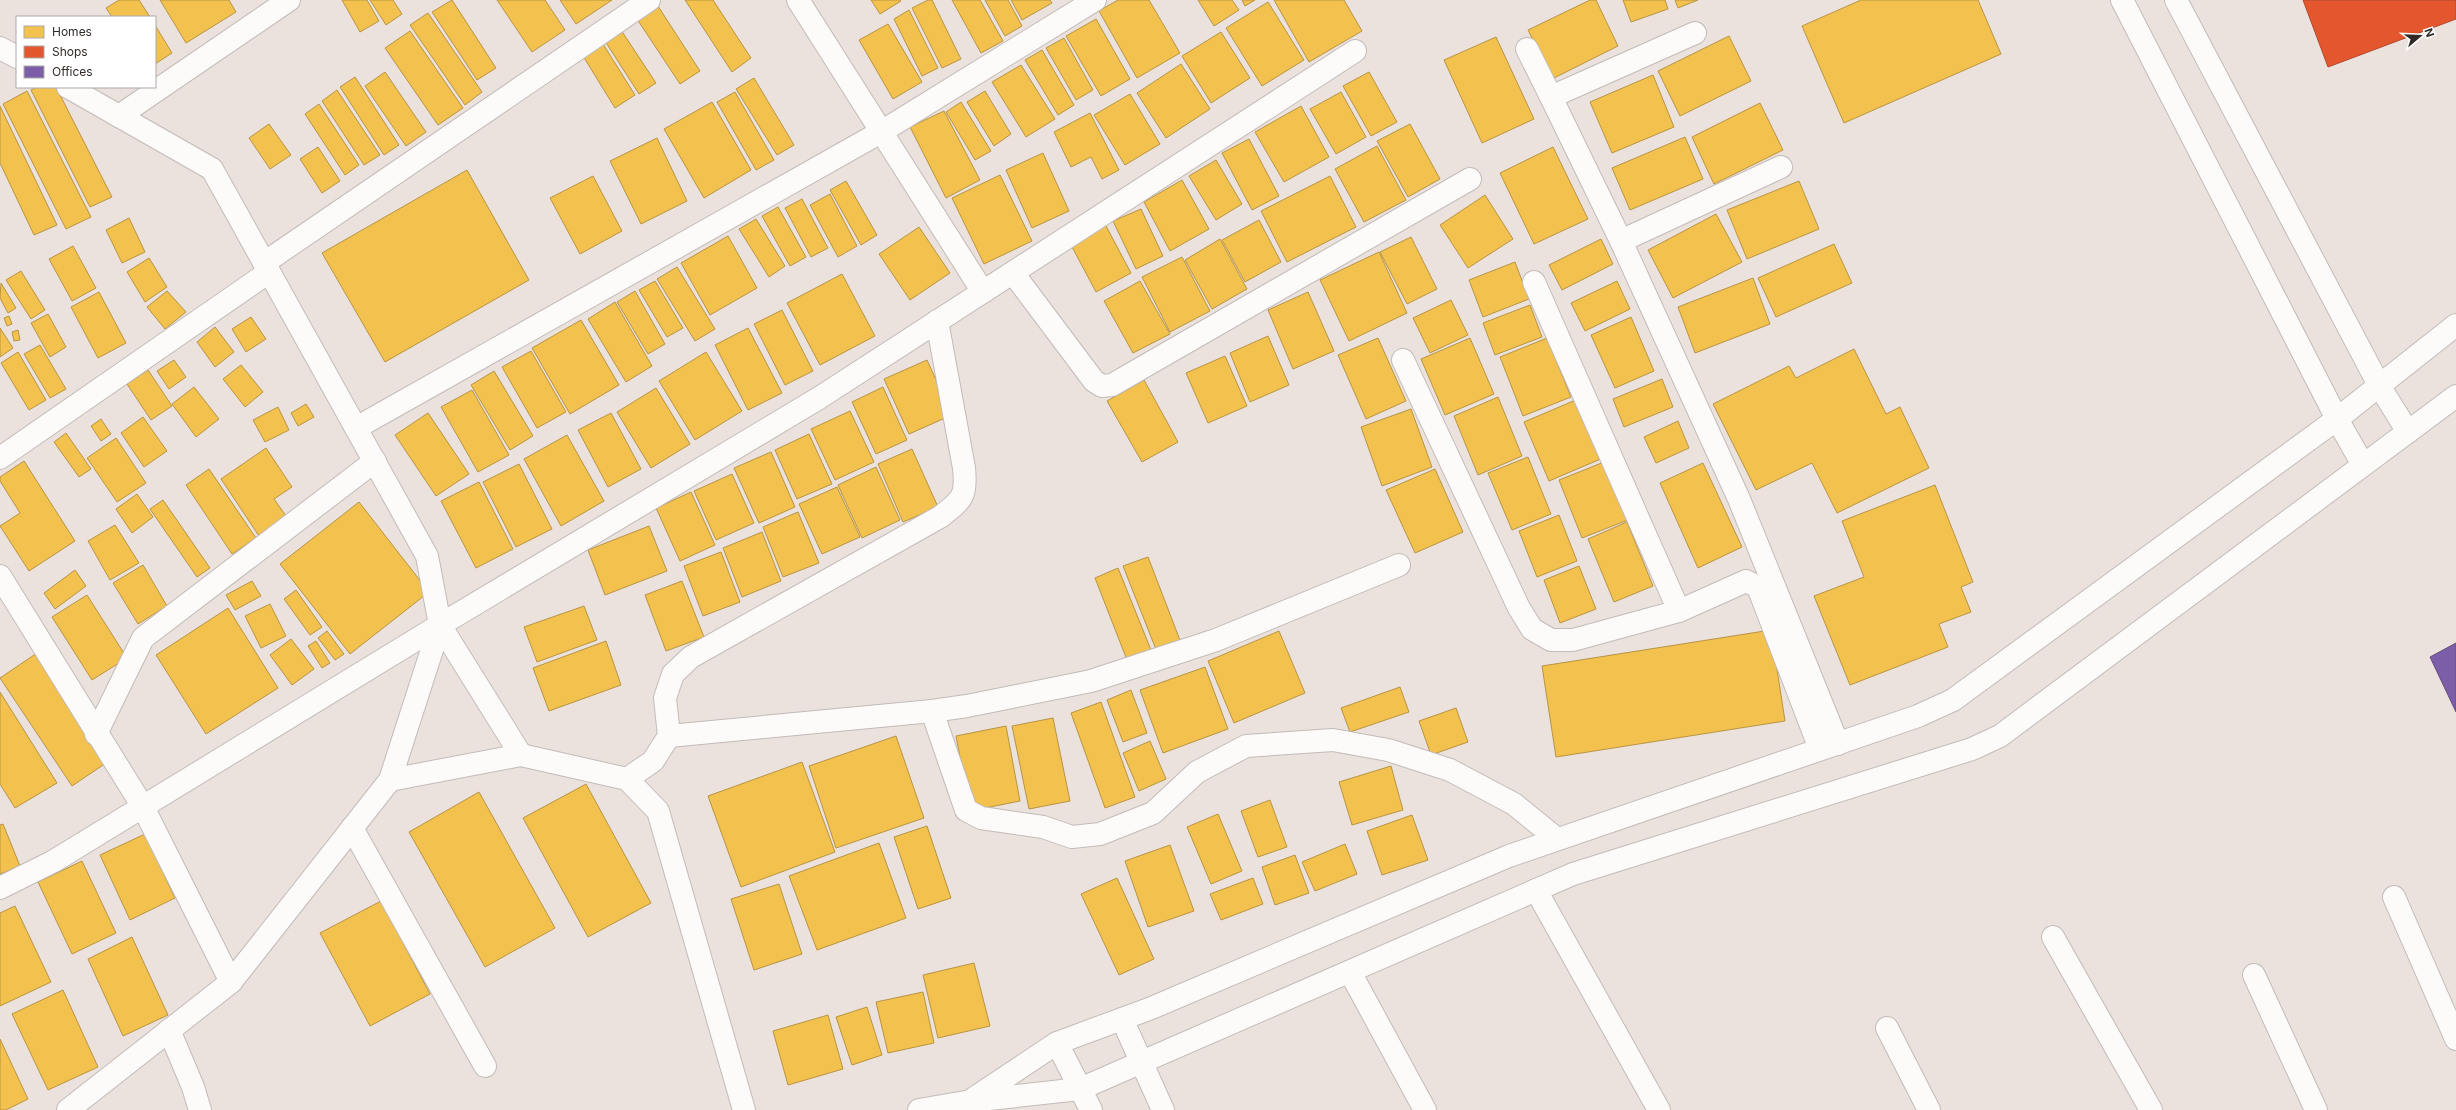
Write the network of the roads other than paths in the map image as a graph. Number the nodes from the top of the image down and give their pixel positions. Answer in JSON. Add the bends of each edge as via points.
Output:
{"nodes":[{"id":1,"x":289,"y":0,"type":"edge"},
{"id":2,"x":649,"y":0,"type":"edge"},
{"id":3,"x":798,"y":0,"type":"edge"},
{"id":4,"x":1095,"y":0,"type":"edge"},
{"id":5,"x":2122,"y":0,"type":"edge"},
{"id":6,"x":2176,"y":0,"type":"edge"},
{"id":7,"x":1065,"y":8,"type":"edge"},
{"id":8,"x":1695,"y":33,"type":"dead end"},
{"id":9,"x":0,"y":48,"type":"edge"},
{"id":10,"x":1527,"y":49,"type":"dead end"},
{"id":11,"x":1355,"y":51,"type":"dead end"},
{"id":12,"x":16,"y":57,"type":"edge"},
{"id":13,"x":70,"y":88,"type":"edge"},
{"id":14,"x":1551,"y":97,"type":"junction"},
{"id":15,"x":119,"y":116,"type":"junction"},
{"id":16,"x":881,"y":132,"type":"junction"},
{"id":17,"x":1781,"y":166,"type":"dead end"},
{"id":18,"x":1470,"y":179,"type":"dead end"},
{"id":19,"x":1621,"y":241,"type":"junction"},
{"id":20,"x":266,"y":267,"type":"junction"},
{"id":21,"x":1013,"y":273,"type":"junction"},
{"id":22,"x":1534,"y":282,"type":"dead end"},
{"id":23,"x":983,"y":292,"type":"junction"},
{"id":24,"x":937,"y":321,"type":"junction"},
{"id":25,"x":2456,"y":325,"type":"edge"},
{"id":26,"x":1403,"y":360,"type":"dead end"},
{"id":27,"x":2380,"y":387,"type":"junction"},
{"id":28,"x":2456,"y":396,"type":"edge"},
{"id":29,"x":2337,"y":419,"type":"junction"},
{"id":30,"x":356,"y":428,"type":"junction"},
{"id":31,"x":2408,"y":432,"type":"junction"},
{"id":32,"x":0,"y":458,"type":"edge"},
{"id":33,"x":375,"y":461,"type":"junction"},
{"id":34,"x":2363,"y":465,"type":"junction"},
{"id":35,"x":1399,"y":565,"type":"dead end"},
{"id":36,"x":0,"y":576,"type":"edge"},
{"id":37,"x":8,"y":601,"type":"edge"},
{"id":38,"x":1679,"y":611,"type":"junction"},
{"id":39,"x":440,"y":625,"type":"junction"},
{"id":40,"x":932,"y":711,"type":"junction"},
{"id":41,"x":96,"y":734,"type":"junction"},
{"id":42,"x":669,"y":736,"type":"junction"},
{"id":43,"x":1829,"y":747,"type":"junction"},
{"id":44,"x":521,"y":755,"type":"junction"},
{"id":45,"x":627,"y":779,"type":"junction"},
{"id":46,"x":390,"y":780,"type":"junction"},
{"id":47,"x":143,"y":807,"type":"junction"},
{"id":48,"x":352,"y":828,"type":"junction"},
{"id":49,"x":1557,"y":839,"type":"junction"},
{"id":50,"x":0,"y":888,"type":"edge"},
{"id":51,"x":1536,"y":890,"type":"junction"},
{"id":52,"x":2394,"y":897,"type":"dead end"},
{"id":53,"x":2053,"y":937,"type":"dead end"},
{"id":54,"x":1350,"y":972,"type":"junction"},
{"id":55,"x":2254,"y":975,"type":"dead end"},
{"id":56,"x":231,"y":982,"type":"junction"},
{"id":57,"x":1122,"y":1019,"type":"junction"},
{"id":58,"x":1886,"y":1028,"type":"dead end"},
{"id":59,"x":169,"y":1030,"type":"junction"},
{"id":60,"x":2456,"y":1039,"type":"edge"},
{"id":61,"x":1057,"y":1043,"type":"junction"},
{"id":62,"x":1141,"y":1063,"type":"junction"},
{"id":63,"x":485,"y":1066,"type":"dead end"},
{"id":64,"x":1080,"y":1089,"type":"junction"},
{"id":65,"x":971,"y":1101,"type":"junction"},
{"id":66,"x":68,"y":1110,"type":"edge"},
{"id":67,"x":200,"y":1110,"type":"edge"},
{"id":68,"x":744,"y":1110,"type":"edge"},
{"id":69,"x":919,"y":1110,"type":"edge"},
{"id":70,"x":1092,"y":1110,"type":"edge"},
{"id":71,"x":1164,"y":1110,"type":"edge"},
{"id":72,"x":1425,"y":1110,"type":"edge"},
{"id":73,"x":1659,"y":1110,"type":"edge"},
{"id":74,"x":1929,"y":1110,"type":"edge"},
{"id":75,"x":2151,"y":1110,"type":"edge"},
{"id":76,"x":2316,"y":1110,"type":"edge"}],
"edges":[{"from":1,"to":15,"type":"street"},
{"from":2,"to":20,"type":"street"},
{"from":3,"to":16,"type":"street"},
{"from":4,"to":7,"type":"street"},
{"from":5,"to":29,"type":"street"},
{"from":6,"to":27,"type":"street"},
{"from":7,"to":16,"type":"street"},
{"from":8,"to":14,"type":"street"},
{"from":9,"to":12,"type":"street"},
{"from":10,"to":14,"type":"street"},
{"from":11,"to":21,"type":"street"},
{"from":13,"to":15,"type":"street"},
{"from":14,"to":19,"type":"street"},
{"from":15,"to":20,"type":"street","via":[[212,169]]},
{"from":16,"to":23,"type":"street"},
{"from":16,"to":30,"type":"street"},
{"from":17,"to":19,"type":"street"},
{"from":18,"to":21,"type":"street","via":[[1112,385],[1102,386],[1094,381]]},
{"from":19,"to":43,"type":"street","via":[[1738,499]]},
{"from":20,"to":30,"type":"street"},
{"from":20,"to":32,"type":"street"},
{"from":21,"to":23,"type":"street"},
{"from":22,"to":38,"type":"street"},
{"from":23,"to":24,"type":"street"},
{"from":24,"to":39,"type":"street","via":[[819,398]]},
{"from":24,"to":42,"type":"street","via":[[964,468],[966,488],[958,504],[691,657],[673,674],[665,698]]},
{"from":25,"to":27,"type":"street"},
{"from":26,"to":38,"type":"street","via":[[1519,608],[1532,629],[1551,640],[1573,640]]},
{"from":27,"to":29,"type":"street"},
{"from":27,"to":31,"type":"street"},
{"from":28,"to":31,"type":"street"},
{"from":29,"to":34,"type":"street"},
{"from":29,"to":43,"type":"street","via":[[1952,700],[1918,716]]},
{"from":30,"to":33,"type":"street"},
{"from":31,"to":34,"type":"street"},
{"from":33,"to":39,"type":"street","via":[[428,556]]},
{"from":33,"to":41,"type":"street","via":[[143,638]]},
{"from":34,"to":51,"type":"street","via":[[2000,736],[1972,749],[1573,874]]},
{"from":35,"to":40,"type":"street","via":[[1216,640],[1091,681]]},
{"from":36,"to":37,"type":"street"},
{"from":37,"to":41,"type":"street"},
{"from":38,"to":43,"type":"street","via":[[1746,581],[1758,587]]},
{"from":39,"to":44,"type":"street"},
{"from":39,"to":46,"type":"street"},
{"from":39,"to":47,"type":"street"},
{"from":40,"to":42,"type":"street"},
{"from":40,"to":49,"type":"street","via":[[966,810],[981,818],[1043,827],[1072,837],[1100,834],[1153,813],[1197,772],[1246,746],[1333,740],[1388,750],[1450,770],[1514,804]]},
{"from":41,"to":47,"type":"street"},
{"from":42,"to":45,"type":"street","via":[[653,761]]},
{"from":43,"to":49,"type":"street"},
{"from":44,"to":45,"type":"street"},
{"from":44,"to":46,"type":"street"},
{"from":45,"to":68,"type":"street","via":[[658,811]]},
{"from":46,"to":48,"type":"street"},
{"from":47,"to":50,"type":"street","via":[[54,861]]},
{"from":47,"to":56,"type":"street"},
{"from":48,"to":56,"type":"street"},
{"from":48,"to":63,"type":"street"},
{"from":49,"to":57,"type":"street","via":[[1508,856]]},
{"from":51,"to":54,"type":"street"},
{"from":51,"to":73,"type":"street"},
{"from":52,"to":60,"type":"street"},
{"from":53,"to":75,"type":"street"},
{"from":54,"to":62,"type":"street"},
{"from":54,"to":72,"type":"street"},
{"from":55,"to":76,"type":"street"},
{"from":56,"to":59,"type":"street"},
{"from":57,"to":61,"type":"street"},
{"from":57,"to":62,"type":"street"},
{"from":58,"to":74,"type":"street"},
{"from":59,"to":66,"type":"street"},
{"from":59,"to":67,"type":"street","via":[[193,1086]]},
{"from":61,"to":64,"type":"street"},
{"from":61,"to":65,"type":"street"},
{"from":62,"to":64,"type":"street"},
{"from":62,"to":71,"type":"street"},
{"from":64,"to":65,"type":"street"},
{"from":64,"to":70,"type":"street"},
{"from":65,"to":69,"type":"street"}]}
